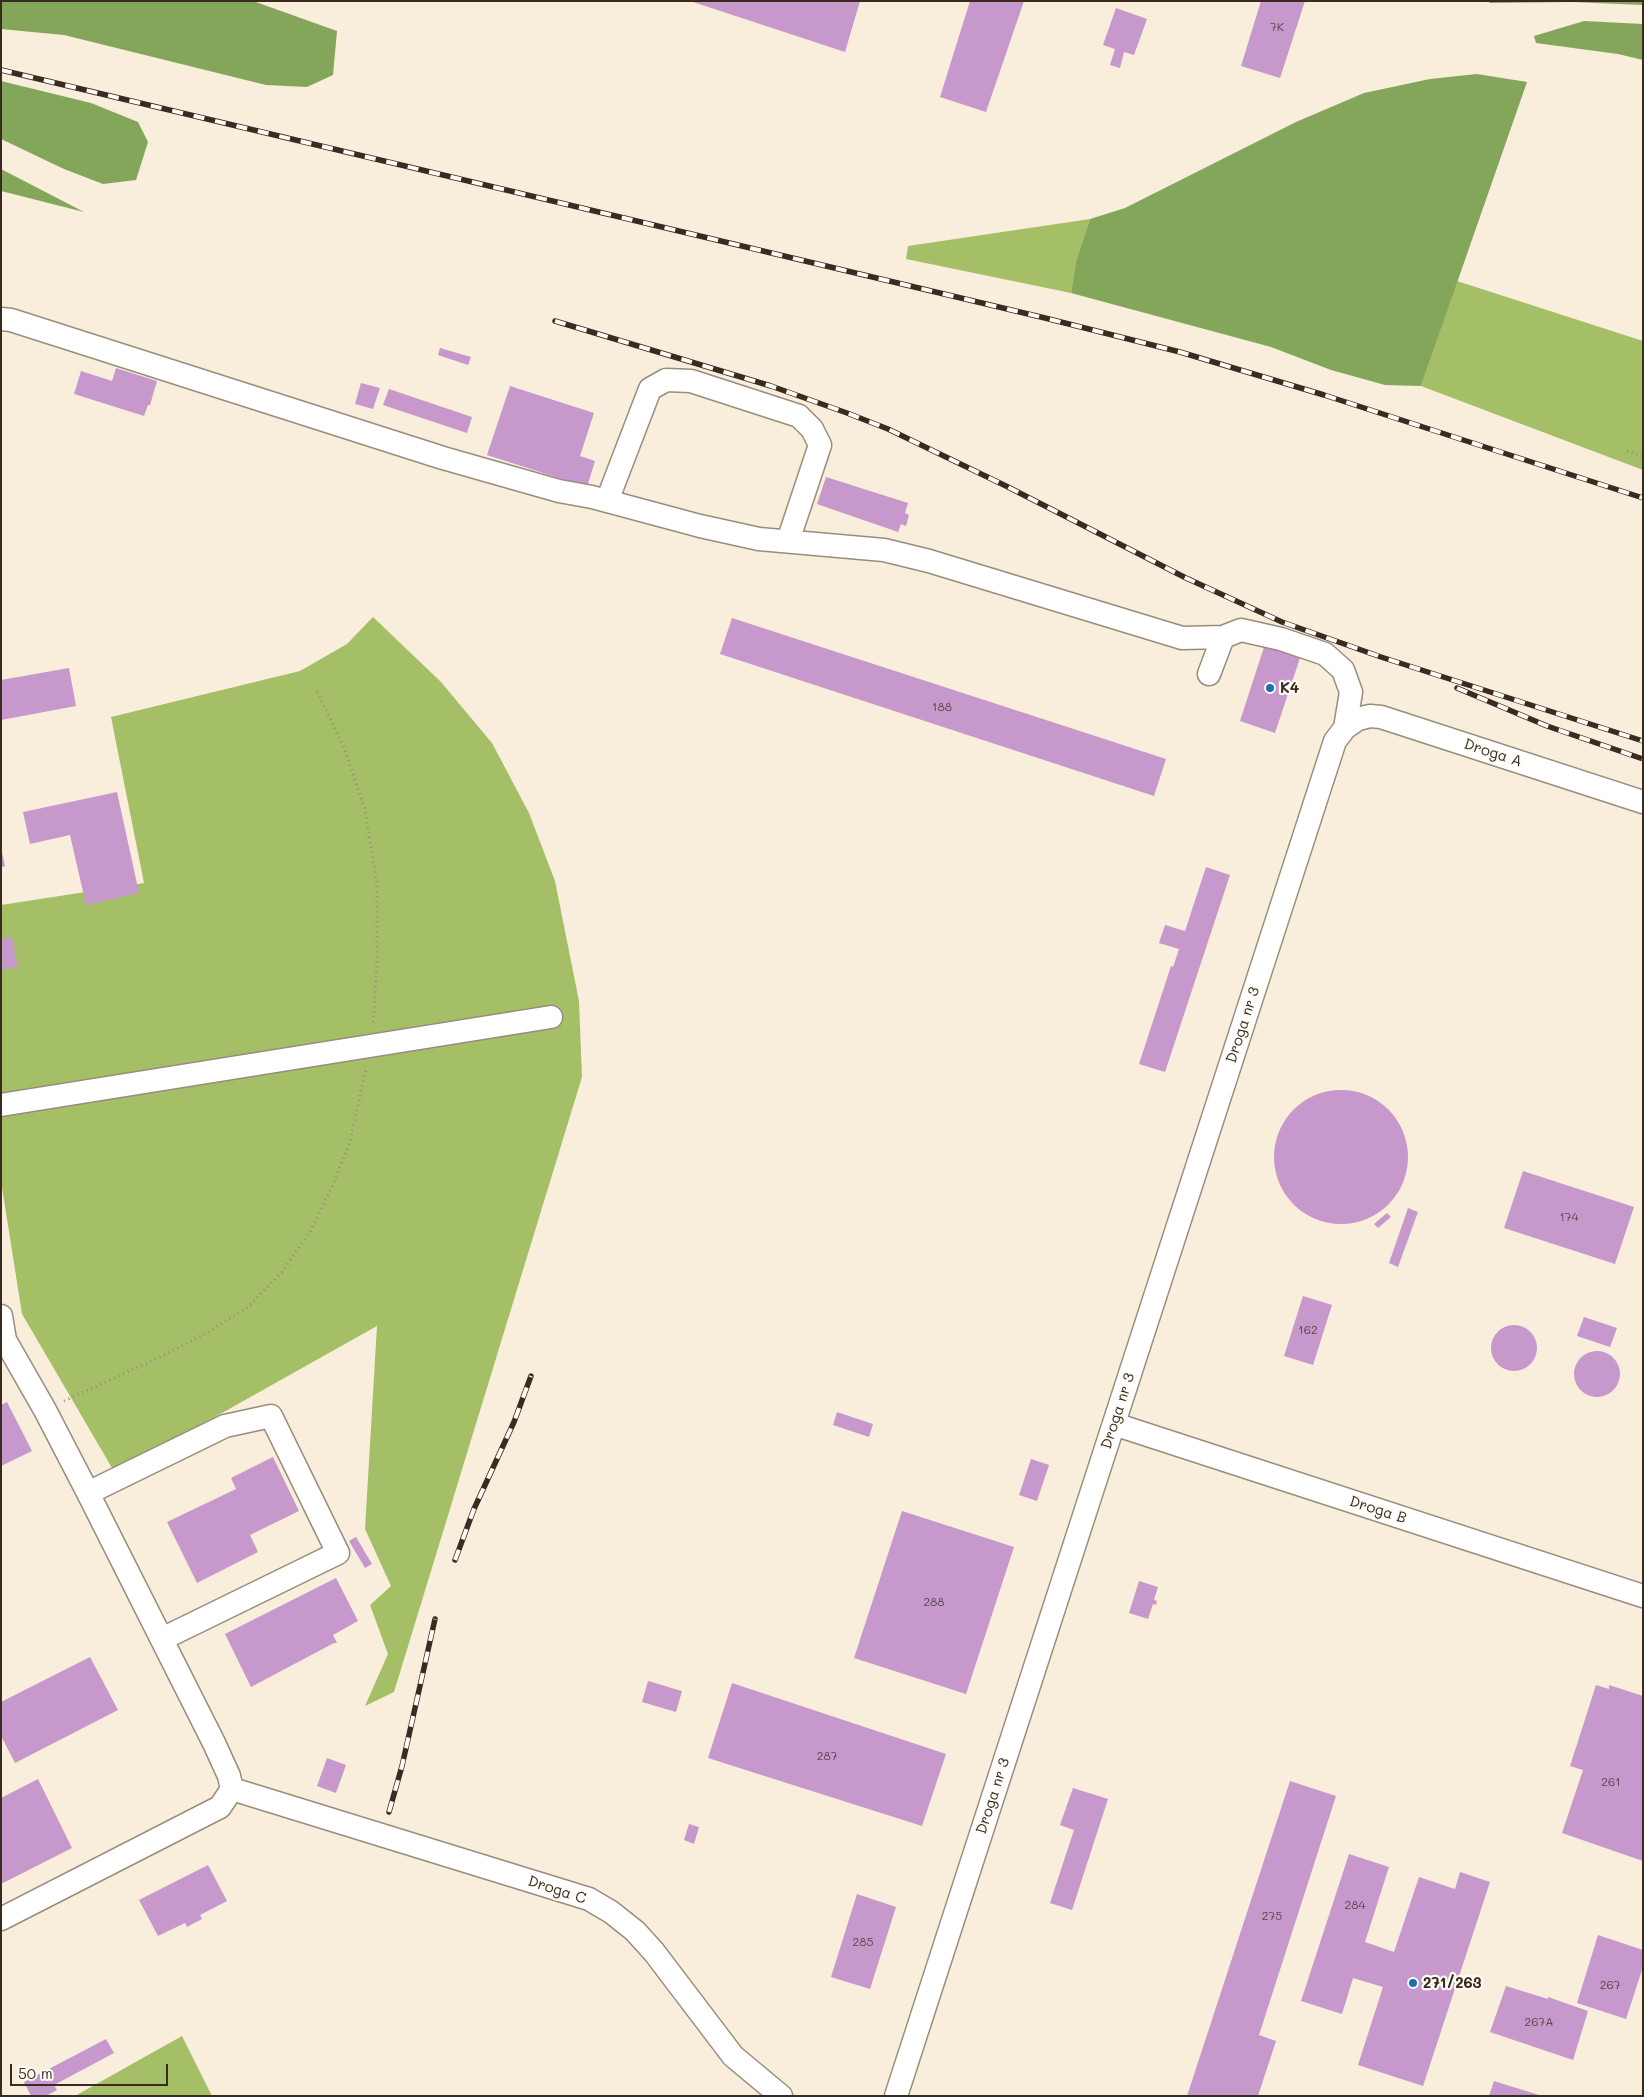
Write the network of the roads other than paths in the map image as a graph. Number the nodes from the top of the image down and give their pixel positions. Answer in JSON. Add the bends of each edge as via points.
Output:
{"nodes":[{"id":1,"x":1,"y":319,"type":"edge"},
{"id":2,"x":607,"y":501,"type":"junction"},
{"id":3,"x":788,"y":541,"type":"junction"},
{"id":4,"x":1223,"y":637,"type":"junction"},
{"id":5,"x":1209,"y":674,"type":"dead end"},
{"id":6,"x":1345,"y":728,"type":"junction"},
{"id":7,"x":1643,"y":802,"type":"edge"},
{"id":8,"x":551,"y":1017,"type":"dead end"},
{"id":9,"x":1,"y":1105,"type":"edge"},
{"id":10,"x":1,"y":1316,"type":"edge"},
{"id":11,"x":3,"y":1340,"type":"edge"},
{"id":12,"x":1114,"y":1424,"type":"junction"},
{"id":13,"x":88,"y":1493,"type":"junction"},
{"id":14,"x":1643,"y":1596,"type":"edge"},
{"id":15,"x":162,"y":1639,"type":"junction"},
{"id":16,"x":232,"y":1789,"type":"junction"},
{"id":17,"x":1,"y":1919,"type":"edge"},
{"id":18,"x":782,"y":2096,"type":"edge"},
{"id":19,"x":896,"y":2096,"type":"edge"}],
"edges":[{"from":1,"to":2,"type":"street","via":[[442,458]]},
{"from":2,"to":3,"type":"street","via":[[700,526],[759,539]]},
{"from":2,"to":3,"type":"street","via":[[650,389],[666,380],[691,381],[799,416],[812,429],[820,445]]},
{"from":3,"to":4,"type":"street","via":[[884,550],[1182,638]]},
{"from":4,"to":5,"type":"street"},
{"from":4,"to":6,"type":"street","via":[[1241,630],[1325,654],[1343,670],[1351,692]]},
{"from":6,"to":7,"type":"street","name":"Droga A","via":[[1358,719],[1381,717]]},
{"from":6,"to":12,"type":"street","name":"Droga nr 3","via":[[1335,741]]},
{"from":8,"to":9,"type":"street"},
{"from":10,"to":11,"type":"street"},
{"from":11,"to":13,"type":"street","via":[[45,1410]]},
{"from":12,"to":14,"type":"street","name":"Droga B"},
{"from":12,"to":19,"type":"street","name":"Droga nr 3"},
{"from":13,"to":15,"type":"street"},
{"from":13,"to":15,"type":"street","via":[[225,1426],[271,1416],[338,1553]]},
{"from":15,"to":16,"type":"street","via":[[214,1743]]},
{"from":16,"to":17,"type":"street","via":[[220,1807]]},
{"from":16,"to":18,"type":"street","name":"Droga C","via":[[588,1899],[634,1931],[654,1952],[733,2056]]}]}
